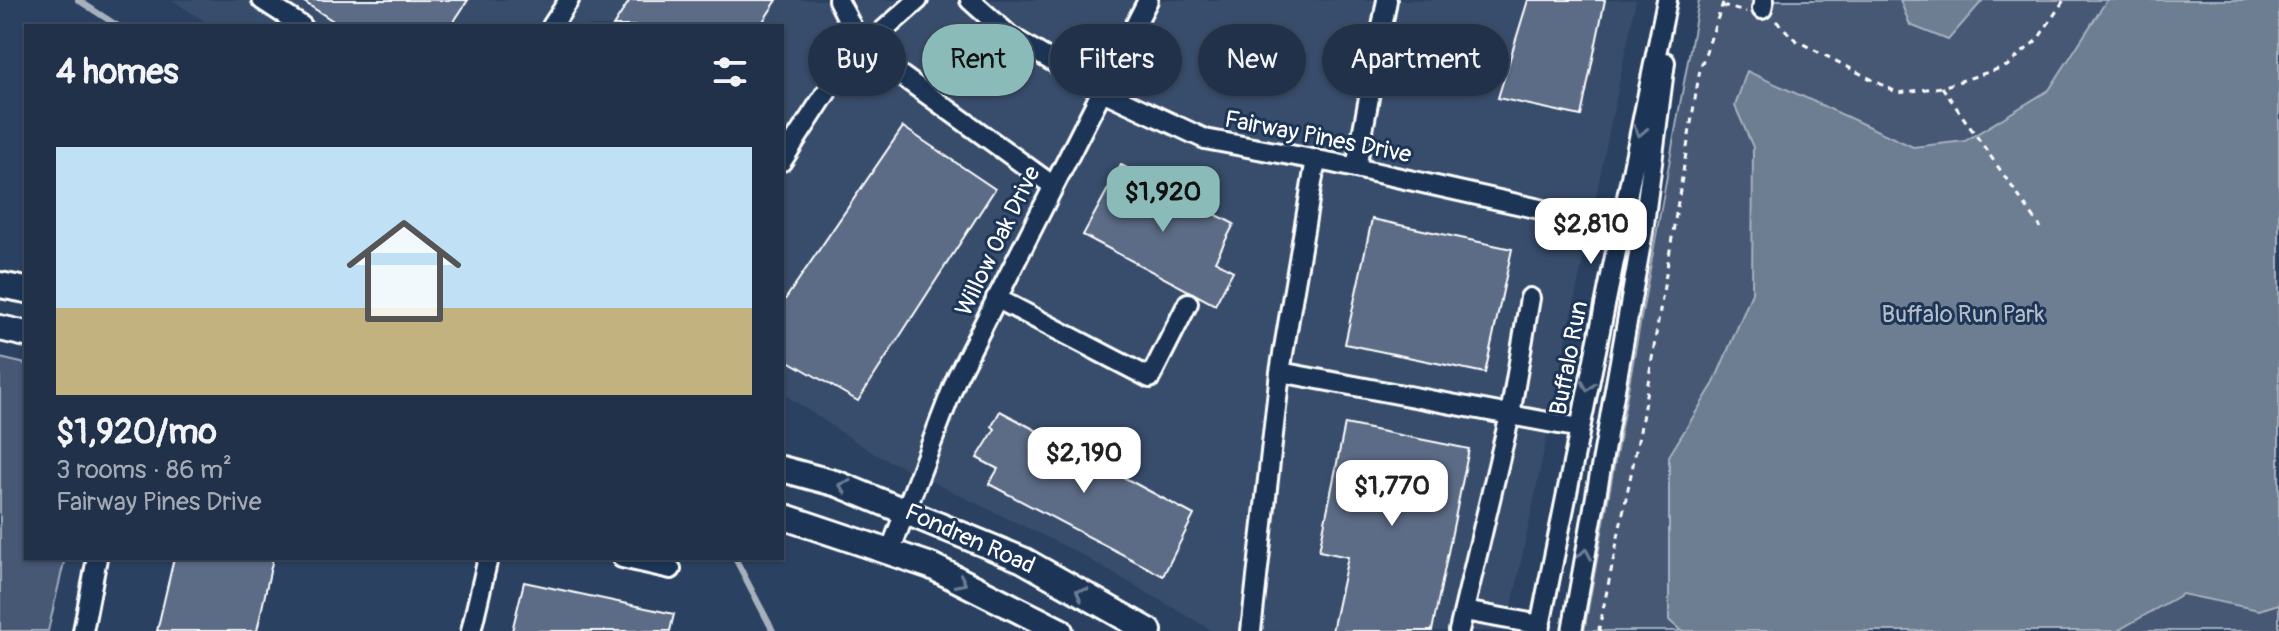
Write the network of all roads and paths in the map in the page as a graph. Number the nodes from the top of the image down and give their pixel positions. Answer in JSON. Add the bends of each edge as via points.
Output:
{"nodes":[{"id":1,"x":262,"y":0,"type":"edge"},
{"id":2,"x":569,"y":0,"type":"edge"},
{"id":3,"x":838,"y":0,"type":"edge"},
{"id":4,"x":918,"y":0,"type":"edge"},
{"id":5,"x":970,"y":0,"type":"edge"},
{"id":6,"x":1148,"y":0,"type":"edge"},
{"id":7,"x":1387,"y":0,"type":"edge"},
{"id":8,"x":1667,"y":0,"type":"edge"},
{"id":9,"x":1673,"y":0,"type":"edge"},
{"id":10,"x":1724,"y":0,"type":"edge"},
{"id":11,"x":2064,"y":0,"type":"edge"},
{"id":12,"x":1722,"y":5,"type":"junction"},
{"id":13,"x":1761,"y":10,"type":"edge"},
{"id":14,"x":299,"y":24,"type":"edge"},
{"id":15,"x":553,"y":24,"type":"edge"},
{"id":16,"x":850,"y":24,"type":"edge"},
{"id":17,"x":889,"y":24,"type":"edge"},
{"id":18,"x":1135,"y":24,"type":"edge"},
{"id":19,"x":1050,"y":60,"type":"edge"},
{"id":20,"x":906,"y":79,"type":"edge"},
{"id":21,"x":1942,"y":87,"type":"junction"},
{"id":22,"x":824,"y":96,"type":"edge"},
{"id":23,"x":1097,"y":96,"type":"edge"},
{"id":24,"x":1113,"y":96,"type":"edge"},
{"id":25,"x":784,"y":158,"type":"edge"},
{"id":26,"x":1316,"y":159,"type":"junction"},
{"id":27,"x":1356,"y":168,"type":"junction"},
{"id":28,"x":1052,"y":185,"type":"junction"},
{"id":29,"x":1619,"y":228,"type":"junction"},
{"id":30,"x":2041,"y":228,"type":"dead end"},
{"id":31,"x":1643,"y":232,"type":"junction"},
{"id":32,"x":0,"y":285,"type":"edge"},
{"id":33,"x":24,"y":290,"type":"edge"},
{"id":34,"x":996,"y":298,"type":"junction"},
{"id":35,"x":1530,"y":298,"type":"dead end"},
{"id":36,"x":1188,"y":303,"type":"dead end"},
{"id":37,"x":0,"y":328,"type":"edge"},
{"id":38,"x":24,"y":334,"type":"edge"},
{"id":39,"x":1280,"y":372,"type":"junction"},
{"id":40,"x":1510,"y":415,"type":"junction"},
{"id":41,"x":1580,"y":428,"type":"junction"},
{"id":42,"x":784,"y":470,"type":"edge"},
{"id":43,"x":906,"y":509,"type":"junction"},
{"id":44,"x":784,"y":517,"type":"edge"},
{"id":45,"x":889,"y":554,"type":"junction"},
{"id":46,"x":97,"y":560,"type":"edge"},
{"id":47,"x":488,"y":560,"type":"edge"},
{"id":48,"x":631,"y":560,"type":"edge"},
{"id":49,"x":671,"y":569,"type":"dead end"},
{"id":50,"x":1464,"y":611,"type":"junction"},
{"id":51,"x":1540,"y":628,"type":"edge"},
{"id":52,"x":83,"y":631,"type":"edge"},
{"id":53,"x":471,"y":631,"type":"edge"},
{"id":54,"x":1060,"y":631,"type":"edge"},
{"id":55,"x":1149,"y":631,"type":"edge"},
{"id":56,"x":1251,"y":631,"type":"edge"},
{"id":57,"x":1459,"y":631,"type":"edge"},
{"id":58,"x":1572,"y":631,"type":"edge"},
{"id":59,"x":1601,"y":631,"type":"edge"}],
"edges":[{"from":1,"to":14,"type":"street"},
{"from":2,"to":15,"type":"street"},
{"from":3,"to":16,"type":"street"},
{"from":4,"to":17,"type":"street"},
{"from":5,"to":19,"type":"street","name":"Fairway Pines Drive","via":[[1010,36]]},
{"from":6,"to":18,"type":"street","name":"Willow Oak Drive"},
{"from":7,"to":27,"type":"street"},
{"from":8,"to":29,"type":"street","name":"Buffalo Run","one_way":true},
{"from":9,"to":31,"type":"street","name":"Buffalo Run"},
{"from":10,"to":12,"type":"path"},
{"from":11,"to":21,"type":"path","via":[[2023,55],[2007,66]]},
{"from":12,"to":13,"type":"path"},
{"from":12,"to":59,"type":"path","via":[[1700,69]]},
{"from":13,"to":21,"type":"path","via":[[1797,41],[1898,93]]},
{"from":20,"to":28,"type":"street"},
{"from":21,"to":30,"type":"path"},
{"from":22,"to":25,"type":"street"},
{"from":23,"to":28,"type":"street","name":"Willow Oak Drive"},
{"from":24,"to":26,"type":"street","name":"Fairway Pines Drive","via":[[1205,139]]},
{"from":26,"to":27,"type":"street","name":"Fairway Pines Drive"},
{"from":26,"to":39,"type":"street"},
{"from":27,"to":29,"type":"street","name":"Fairway Pines Drive"},
{"from":28,"to":34,"type":"street","name":"Willow Oak Drive"},
{"from":29,"to":31,"type":"street","name":"Fairway Pines Drive"},
{"from":29,"to":41,"type":"street","name":"Buffalo Run","one_way":true},
{"from":58,"to":31,"type":"street","name":"Buffalo Run","one_way":true},
{"from":32,"to":33,"type":"main road"},
{"from":34,"to":36,"type":"street","via":[[1150,378]]},
{"from":34,"to":43,"type":"street","name":"Willow Oak Drive","via":[[957,377]]},
{"from":35,"to":40,"type":"street"},
{"from":37,"to":38,"type":"main road"},
{"from":39,"to":40,"type":"street"},
{"from":39,"to":56,"type":"street"},
{"from":40,"to":41,"type":"street"},
{"from":40,"to":50,"type":"street"},
{"from":41,"to":51,"type":"street","name":"Buffalo Run"},
{"from":43,"to":42,"type":"main road","name":"Fondren Road","one_way":true},
{"from":43,"to":45,"type":"street","name":"Willow Oak Drive"},
{"from":55,"to":43,"type":"main road","name":"Fondren Road","one_way":true,"via":[[1023,560]]},
{"from":44,"to":45,"type":"main road","name":"Fondren Road"},
{"from":45,"to":54,"type":"main road","name":"Fondren Road","one_way":true,"via":[[931,566]]},
{"from":46,"to":52,"type":"street"},
{"from":47,"to":53,"type":"street"},
{"from":48,"to":49,"type":"street"},
{"from":50,"to":51,"type":"street"},
{"from":50,"to":57,"type":"street"}]}
